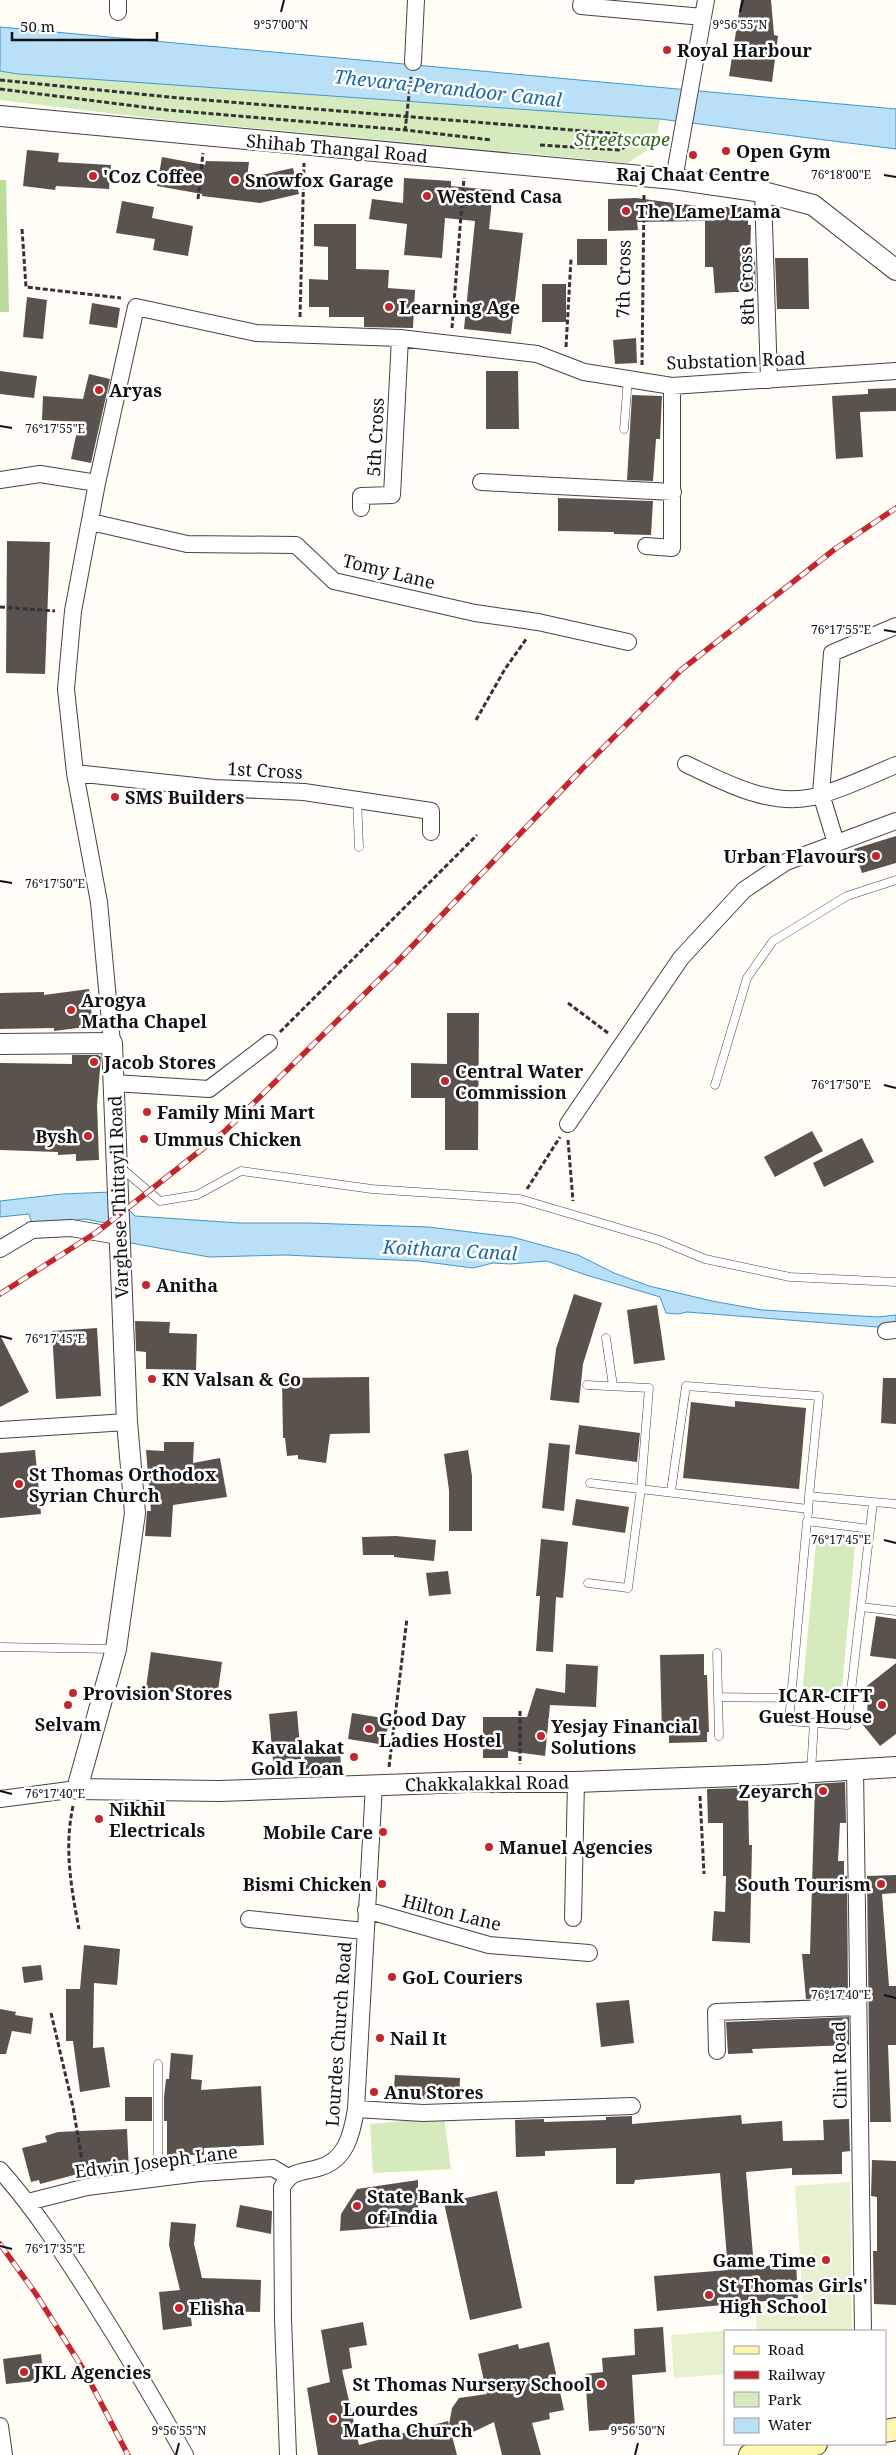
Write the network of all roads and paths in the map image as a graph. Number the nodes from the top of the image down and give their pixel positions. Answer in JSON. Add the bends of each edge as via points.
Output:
{"nodes":[{"id":1,"x":416,"y":0,"type":"edge"},
{"id":2,"x":582,"y":0,"type":"edge"},
{"id":3,"x":706,"y":0,"type":"edge"},
{"id":4,"x":703,"y":18,"type":"junction"},
{"id":5,"x":413,"y":62,"type":"joint"},
{"id":6,"x":0,"y":80,"type":"edge"},
{"id":7,"x":0,"y":89,"type":"edge"},
{"id":8,"x":0,"y":116,"type":"edge"},
{"id":9,"x":406,"y":116,"type":"junction"},
{"id":10,"x":205,"y":135,"type":"junction"},
{"id":11,"x":500,"y":141,"type":"dead end"},
{"id":12,"x":304,"y":145,"type":"junction"},
{"id":13,"x":537,"y":145,"type":"dead end"},
{"id":14,"x":465,"y":160,"type":"junction"},
{"id":15,"x":645,"y":177,"type":"junction"},
{"id":16,"x":674,"y":180,"type":"junction"},
{"id":17,"x":763,"y":192,"type":"junction"},
{"id":18,"x":198,"y":199,"type":"dead end"},
{"id":19,"x":22,"y":229,"type":"dead end"},
{"id":20,"x":571,"y":259,"type":"dead end"},
{"id":21,"x":896,"y":270,"type":"edge"},
{"id":22,"x":136,"y":307,"type":"junction"},
{"id":23,"x":300,"y":335,"type":"junction"},
{"id":24,"x":400,"y":338,"type":"junction"},
{"id":25,"x":451,"y":342,"type":"junction"},
{"id":26,"x":566,"y":365,"type":"junction"},
{"id":27,"x":896,"y":371,"type":"edge"},
{"id":28,"x":635,"y":379,"type":"junction"},
{"id":29,"x":769,"y":380,"type":"junction"},
{"id":30,"x":672,"y":386,"type":"junction"},
{"id":31,"x":624,"y":429,"type":"dead end"},
{"id":32,"x":0,"y":480,"type":"edge"},
{"id":33,"x":481,"y":482,"type":"dead end"},
{"id":34,"x":97,"y":483,"type":"junction"},
{"id":35,"x":673,"y":492,"type":"junction"},
{"id":36,"x":361,"y":508,"type":"dead end"},
{"id":37,"x":91,"y":522,"type":"junction"},
{"id":38,"x":646,"y":546,"type":"dead end"},
{"id":39,"x":0,"y":607,"type":"edge"},
{"id":40,"x":55,"y":611,"type":"dead end"},
{"id":41,"x":538,"y":622,"type":"junction"},
{"id":42,"x":896,"y":626,"type":"edge"},
{"id":43,"x":628,"y":642,"type":"dead end"},
{"id":44,"x":476,"y":720,"type":"dead end"},
{"id":45,"x":686,"y":764,"type":"dead end"},
{"id":46,"x":896,"y":765,"type":"edge"},
{"id":47,"x":75,"y":773,"type":"junction"},
{"id":48,"x":821,"y":794,"type":"junction"},
{"id":49,"x":357,"y":799,"type":"junction"},
{"id":50,"x":896,"y":821,"type":"edge"},
{"id":51,"x":431,"y":832,"type":"dead end"},
{"id":52,"x":476,"y":835,"type":"dead end"},
{"id":53,"x":836,"y":843,"type":"junction"},
{"id":54,"x":359,"y":847,"type":"dead end"},
{"id":55,"x":896,"y":880,"type":"edge"},
{"id":56,"x":568,"y":1003,"type":"dead end"},
{"id":57,"x":112,"y":1043,"type":"junction"},
{"id":58,"x":269,"y":1043,"type":"joint"},
{"id":59,"x":0,"y":1044,"type":"edge"},
{"id":60,"x":623,"y":1044,"type":"junction"},
{"id":61,"x":114,"y":1083,"type":"junction"},
{"id":62,"x":715,"y":1085,"type":"dead end"},
{"id":63,"x":568,"y":1124,"type":"junction"},
{"id":64,"x":116,"y":1164,"type":"junction"},
{"id":65,"x":520,"y":1199,"type":"junction"},
{"id":66,"x":575,"y":1216,"type":"junction"},
{"id":67,"x":118,"y":1236,"type":"junction"},
{"id":68,"x":0,"y":1249,"type":"edge"},
{"id":69,"x":896,"y":1282,"type":"edge"},
{"id":70,"x":606,"y":1338,"type":"dead end"},
{"id":71,"x":587,"y":1385,"type":"dead end"},
{"id":72,"x":613,"y":1386,"type":"junction"},
{"id":73,"x":127,"y":1422,"type":"junction"},
{"id":74,"x":0,"y":1430,"type":"edge"},
{"id":75,"x":590,"y":1483,"type":"dead end"},
{"id":76,"x":641,"y":1488,"type":"junction"},
{"id":77,"x":671,"y":1491,"type":"junction"},
{"id":78,"x":809,"y":1496,"type":"junction"},
{"id":79,"x":873,"y":1502,"type":"junction"},
{"id":80,"x":896,"y":1504,"type":"edge"},
{"id":81,"x":808,"y":1509,"type":"junction"},
{"id":82,"x":807,"y":1521,"type":"junction"},
{"id":83,"x":870,"y":1529,"type":"junction"},
{"id":84,"x":588,"y":1583,"type":"dead end"},
{"id":85,"x":861,"y":1607,"type":"junction"},
{"id":86,"x":896,"y":1611,"type":"edge"},
{"id":87,"x":406,"y":1618,"type":"dead end"},
{"id":88,"x":0,"y":1647,"type":"edge"},
{"id":89,"x":116,"y":1649,"type":"junction"},
{"id":90,"x":717,"y":1653,"type":"dead end"},
{"id":91,"x":718,"y":1697,"type":"junction"},
{"id":92,"x":791,"y":1698,"type":"junction"},
{"id":93,"x":520,"y":1711,"type":"dead end"},
{"id":94,"x":814,"y":1724,"type":"junction"},
{"id":95,"x":719,"y":1736,"type":"dead end"},
{"id":96,"x":896,"y":1767,"type":"edge"},
{"id":97,"x":855,"y":1769,"type":"junction"},
{"id":98,"x":811,"y":1771,"type":"junction"},
{"id":99,"x":699,"y":1778,"type":"junction"},
{"id":100,"x":520,"y":1782,"type":"junction"},
{"id":101,"x":576,"y":1782,"type":"junction"},
{"id":102,"x":380,"y":1785,"type":"junction"},
{"id":103,"x":77,"y":1789,"type":"junction"},
{"id":104,"x":0,"y":1799,"type":"edge"},
{"id":105,"x":704,"y":1874,"type":"dead end"},
{"id":106,"x":366,"y":1910,"type":"junction"},
{"id":107,"x":573,"y":1918,"type":"dead end"},
{"id":108,"x":249,"y":1919,"type":"dead end"},
{"id":109,"x":78,"y":1929,"type":"dead end"},
{"id":110,"x":364,"y":1931,"type":"junction"},
{"id":111,"x":589,"y":1953,"type":"dead end"},
{"id":112,"x":858,"y":2008,"type":"junction"},
{"id":113,"x":51,"y":2013,"type":"dead end"},
{"id":114,"x":717,"y":2051,"type":"dead end"},
{"id":115,"x":158,"y":2064,"type":"dead end"},
{"id":116,"x":632,"y":2106,"type":"dead end"},
{"id":117,"x":356,"y":2110,"type":"junction"},
{"id":118,"x":0,"y":2170,"type":"edge"},
{"id":119,"x":288,"y":2177,"type":"junction"},
{"id":120,"x":158,"y":2178,"type":"junction"},
{"id":121,"x":87,"y":2187,"type":"junction"},
{"id":122,"x":28,"y":2202,"type":"junction"},
{"id":123,"x":863,"y":2330,"type":"edge"},
{"id":124,"x":0,"y":2426,"type":"edge"},
{"id":125,"x":810,"y":2445,"type":"edge"},
{"id":126,"x":4,"y":2455,"type":"edge"},
{"id":127,"x":185,"y":2455,"type":"edge"},
{"id":128,"x":288,"y":2455,"type":"edge"},
{"id":129,"x":750,"y":2455,"type":"edge"},
{"id":130,"x":754,"y":2455,"type":"edge"}],
"edges":[{"from":1,"to":5,"type":"street"},
{"from":2,"to":4,"type":"street","via":[[581,6]]},
{"from":3,"to":4,"type":"street"},
{"from":4,"to":16,"type":"street"},
{"from":5,"to":9,"type":"path"},
{"from":6,"to":9,"type":"path"},
{"from":7,"to":11,"type":"path","via":[[167,110]]},
{"from":8,"to":10,"type":"street","name":"Shihab Thangal Road"},
{"from":9,"to":13,"type":"path","via":[[620,134],[637,140],[620,150]]},
{"from":10,"to":12,"type":"street","name":"Shihab Thangal Road"},
{"from":10,"to":18,"type":"path"},
{"from":12,"to":14,"type":"street","name":"Shihab Thangal Road"},
{"from":12,"to":23,"type":"path"},
{"from":14,"to":15,"type":"street","name":"Shihab Thangal Road"},
{"from":14,"to":25,"type":"path"},
{"from":15,"to":16,"type":"street","name":"Shihab Thangal Road"},
{"from":15,"to":28,"type":"path","name":"7th Cross"},
{"from":16,"to":17,"type":"street","name":"Shihab Thangal Road"},
{"from":17,"to":21,"type":"street","name":"Shihab Thangal Road","via":[[813,205]]},
{"from":17,"to":29,"type":"street","name":"8th Cross"},
{"from":19,"to":22,"type":"path","via":[[26,287],[124,298]]},
{"from":20,"to":26,"type":"path"},
{"from":22,"to":23,"type":"street","name":"Substation Road","via":[[256,333]]},
{"from":22,"to":34,"type":"street","name":"Varghese Thittayil Road"},
{"from":23,"to":24,"type":"street","name":"Substation Road"},
{"from":24,"to":25,"type":"street","name":"Substation Road"},
{"from":24,"to":36,"type":"street","name":"5th Cross","via":[[392,495],[361,496]]},
{"from":25,"to":26,"type":"street","name":"Substation Road","via":[[537,354]]},
{"from":26,"to":28,"type":"street","name":"Substation Road","via":[[584,372]]},
{"from":27,"to":29,"type":"street","name":"Substation Road"},
{"from":28,"to":30,"type":"street","name":"Substation Road"},
{"from":28,"to":31,"type":"lane"},
{"from":29,"to":30,"type":"street","name":"Substation Road"},
{"from":30,"to":35,"type":"street"},
{"from":32,"to":34,"type":"street","via":[[40,474]]},
{"from":33,"to":35,"type":"street"},
{"from":34,"to":37,"type":"street","name":"Varghese Thittayil Road"},
{"from":35,"to":38,"type":"street","via":[[672,548]]},
{"from":37,"to":41,"type":"street","name":"Tomy Lane","via":[[187,544],[296,545],[334,581],[475,613]]},
{"from":37,"to":47,"type":"street","name":"Varghese Thittayil Road","via":[[73,611],[66,689]]},
{"from":39,"to":40,"type":"path"},
{"from":41,"to":43,"type":"street","name":"Tomy Lane"},
{"from":41,"to":44,"type":"path","via":[[504,669]]},
{"from":42,"to":48,"type":"street","via":[[832,652]]},
{"from":45,"to":48,"type":"street","via":[[739,790],[786,799]]},
{"from":46,"to":48,"type":"street"},
{"from":47,"to":49,"type":"street","name":"1st Cross"},
{"from":47,"to":57,"type":"street","name":"Varghese Thittayil Road","via":[[99,902]]},
{"from":48,"to":53,"type":"street"},
{"from":49,"to":51,"type":"street","name":"1st Cross","via":[[431,811]]},
{"from":49,"to":54,"type":"lane"},
{"from":50,"to":53,"type":"street"},
{"from":52,"to":58,"type":"path"},
{"from":53,"to":60,"type":"street","via":[[786,862],[744,890],[681,958]]},
{"from":55,"to":62,"type":"lane","via":[[847,896],[773,941],[747,978]]},
{"from":56,"to":60,"type":"path"},
{"from":57,"to":59,"type":"street"},
{"from":57,"to":61,"type":"street","name":"Varghese Thittayil Road"},
{"from":58,"to":61,"type":"street","via":[[209,1090]]},
{"from":60,"to":63,"type":"street"},
{"from":61,"to":64,"type":"street","name":"Varghese Thittayil Road"},
{"from":63,"to":65,"type":"path"},
{"from":63,"to":66,"type":"path","via":[[568,1161]]},
{"from":64,"to":65,"type":"lane","via":[[160,1200],[197,1194],[241,1171],[372,1190]]},
{"from":64,"to":67,"type":"street","name":"Varghese Thittayil Road"},
{"from":65,"to":66,"type":"lane"},
{"from":66,"to":69,"type":"lane","via":[[659,1240],[705,1260],[790,1277]]},
{"from":67,"to":68,"type":"street","via":[[71,1228],[32,1230]]},
{"from":67,"to":73,"type":"street","name":"Varghese Thittayil Road"},
{"from":70,"to":72,"type":"lane"},
{"from":71,"to":72,"type":"lane"},
{"from":72,"to":76,"type":"lane","via":[[649,1388]]},
{"from":73,"to":74,"type":"street"},
{"from":73,"to":89,"type":"street","name":"Varghese Thittayil Road","via":[[135,1513]]},
{"from":75,"to":76,"type":"lane"},
{"from":76,"to":77,"type":"lane"},
{"from":76,"to":84,"type":"lane","via":[[628,1588]]},
{"from":77,"to":78,"type":"lane","via":[[686,1386],[819,1396]]},
{"from":77,"to":81,"type":"lane"},
{"from":78,"to":79,"type":"lane"},
{"from":78,"to":81,"type":"lane"},
{"from":79,"to":80,"type":"lane"},
{"from":79,"to":83,"type":"lane"},
{"from":81,"to":82,"type":"lane"},
{"from":82,"to":83,"type":"lane"},
{"from":82,"to":92,"type":"lane"},
{"from":83,"to":85,"type":"lane"},
{"from":85,"to":86,"type":"lane"},
{"from":85,"to":94,"type":"lane","via":[[847,1726]]},
{"from":87,"to":102,"type":"path"},
{"from":88,"to":89,"type":"lane"},
{"from":89,"to":103,"type":"street","name":"Varghese Thittayil Road"},
{"from":90,"to":91,"type":"lane"},
{"from":91,"to":92,"type":"lane"},
{"from":91,"to":95,"type":"lane"},
{"from":92,"to":94,"type":"lane","via":[[788,1721]]},
{"from":93,"to":100,"type":"path"},
{"from":94,"to":98,"type":"lane"},
{"from":96,"to":97,"type":"street","name":"Chakkalakkal Road"},
{"from":97,"to":98,"type":"street","name":"Chakkalakkal Road"},
{"from":97,"to":112,"type":"street","name":"Clint Road"},
{"from":98,"to":99,"type":"street","name":"Chakkalakkal Road"},
{"from":99,"to":101,"type":"street","name":"Chakkalakkal Road"},
{"from":99,"to":105,"type":"path"},
{"from":100,"to":101,"type":"street","name":"Chakkalakkal Road"},
{"from":100,"to":102,"type":"street","name":"Chakkalakkal Road"},
{"from":101,"to":107,"type":"street"},
{"from":102,"to":103,"type":"street","name":"Chakkalakkal Road","via":[[219,1791]]},
{"from":102,"to":106,"type":"street","name":"Lourdes Church Road"},
{"from":103,"to":104,"type":"street"},
{"from":103,"to":109,"type":"path","via":[[69,1827],[68,1867]]},
{"from":106,"to":110,"type":"street","name":"Lourdes Church Road"},
{"from":106,"to":111,"type":"street","name":"Hilton Lane","via":[[489,1944]]},
{"from":108,"to":110,"type":"street"},
{"from":110,"to":117,"type":"street","name":"Lourdes Church Road"},
{"from":112,"to":114,"type":"street","via":[[716,2012]]},
{"from":112,"to":123,"type":"street","name":"Clint Road"},
{"from":113,"to":121,"type":"path"},
{"from":115,"to":120,"type":"lane"},
{"from":116,"to":117,"type":"street","via":[[423,2113]]},
{"from":117,"to":119,"type":"street","name":"Lourdes Church Road","via":[[353,2134],[343,2153],[320,2168]]},
{"from":118,"to":122,"type":"street"},
{"from":119,"to":120,"type":"street","name":"Edwin Joseph Lane","via":[[273,2168]]},
{"from":119,"to":128,"type":"street","via":[[282,2187]]},
{"from":120,"to":121,"type":"street","name":"Edwin Joseph Lane"},
{"from":121,"to":122,"type":"street","name":"Edwin Joseph Lane"},
{"from":122,"to":127,"type":"street","via":[[141,2376]]},
{"from":124,"to":126,"type":"street"},
{"from":125,"to":130,"type":"main road"},
{"from":129,"to":130,"type":"main road"}]}
